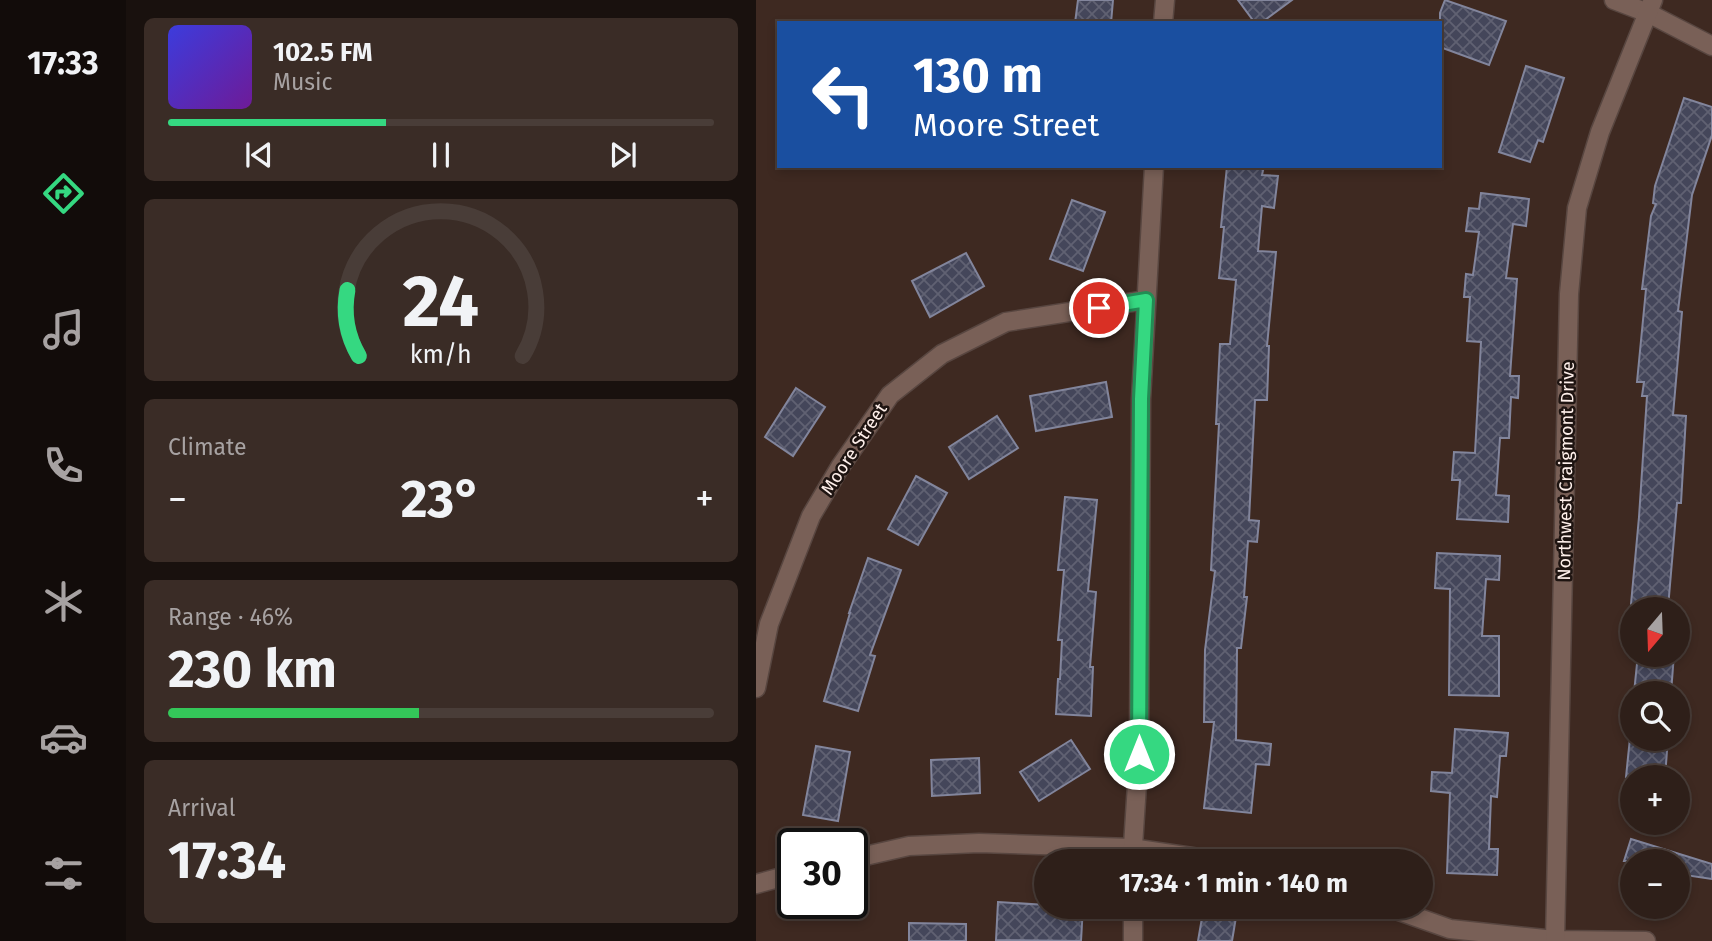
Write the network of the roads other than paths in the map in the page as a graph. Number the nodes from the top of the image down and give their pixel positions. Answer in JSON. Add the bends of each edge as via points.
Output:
{"nodes":[{"id":1,"x":1165,"y":0,"type":"edge"},
{"id":2,"x":1614,"y":0,"type":"edge"},
{"id":3,"x":1650,"y":7,"type":"edge"},
{"id":4,"x":1163,"y":21,"type":"edge"},
{"id":5,"x":1712,"y":46,"type":"edge"},
{"id":6,"x":1154,"y":168,"type":"edge"},
{"id":7,"x":1146,"y":300,"type":"junction"},
{"id":8,"x":756,"y":688,"type":"edge"},
{"id":9,"x":1062,"y":849,"type":"edge"},
{"id":10,"x":1132,"y":849,"type":"edge"},
{"id":11,"x":868,"y":855,"type":"edge"},
{"id":12,"x":777,"y":878,"type":"edge"},
{"id":13,"x":756,"y":884,"type":"edge"},
{"id":14,"x":1133,"y":919,"type":"edge"},
{"id":15,"x":1422,"y":919,"type":"edge"},
{"id":16,"x":1555,"y":940,"type":"edge"},
{"id":17,"x":1133,"y":941,"type":"edge"},
{"id":18,"x":1646,"y":941,"type":"edge"}],
"edges":[{"from":1,"to":4,"type":"street"},
{"from":2,"to":3,"type":"street"},
{"from":3,"to":5,"type":"street"},
{"from":3,"to":16,"type":"street","name":"Northwest Craigmont Drive","via":[[1600,132],[1577,208],[1569,294]]},
{"from":6,"to":7,"type":"street"},
{"from":7,"to":8,"type":"street","name":"Moore Street","via":[[1006,322],[942,354],[890,395],[811,516],[769,624]]},
{"from":7,"to":10,"type":"street","via":[[1139,754]]},
{"from":9,"to":11,"type":"street","via":[[979,843],[909,846]]},
{"from":12,"to":13,"type":"street"},
{"from":14,"to":17,"type":"street"},
{"from":15,"to":16,"type":"street","via":[[1450,929]]},
{"from":16,"to":18,"type":"street"}]}
